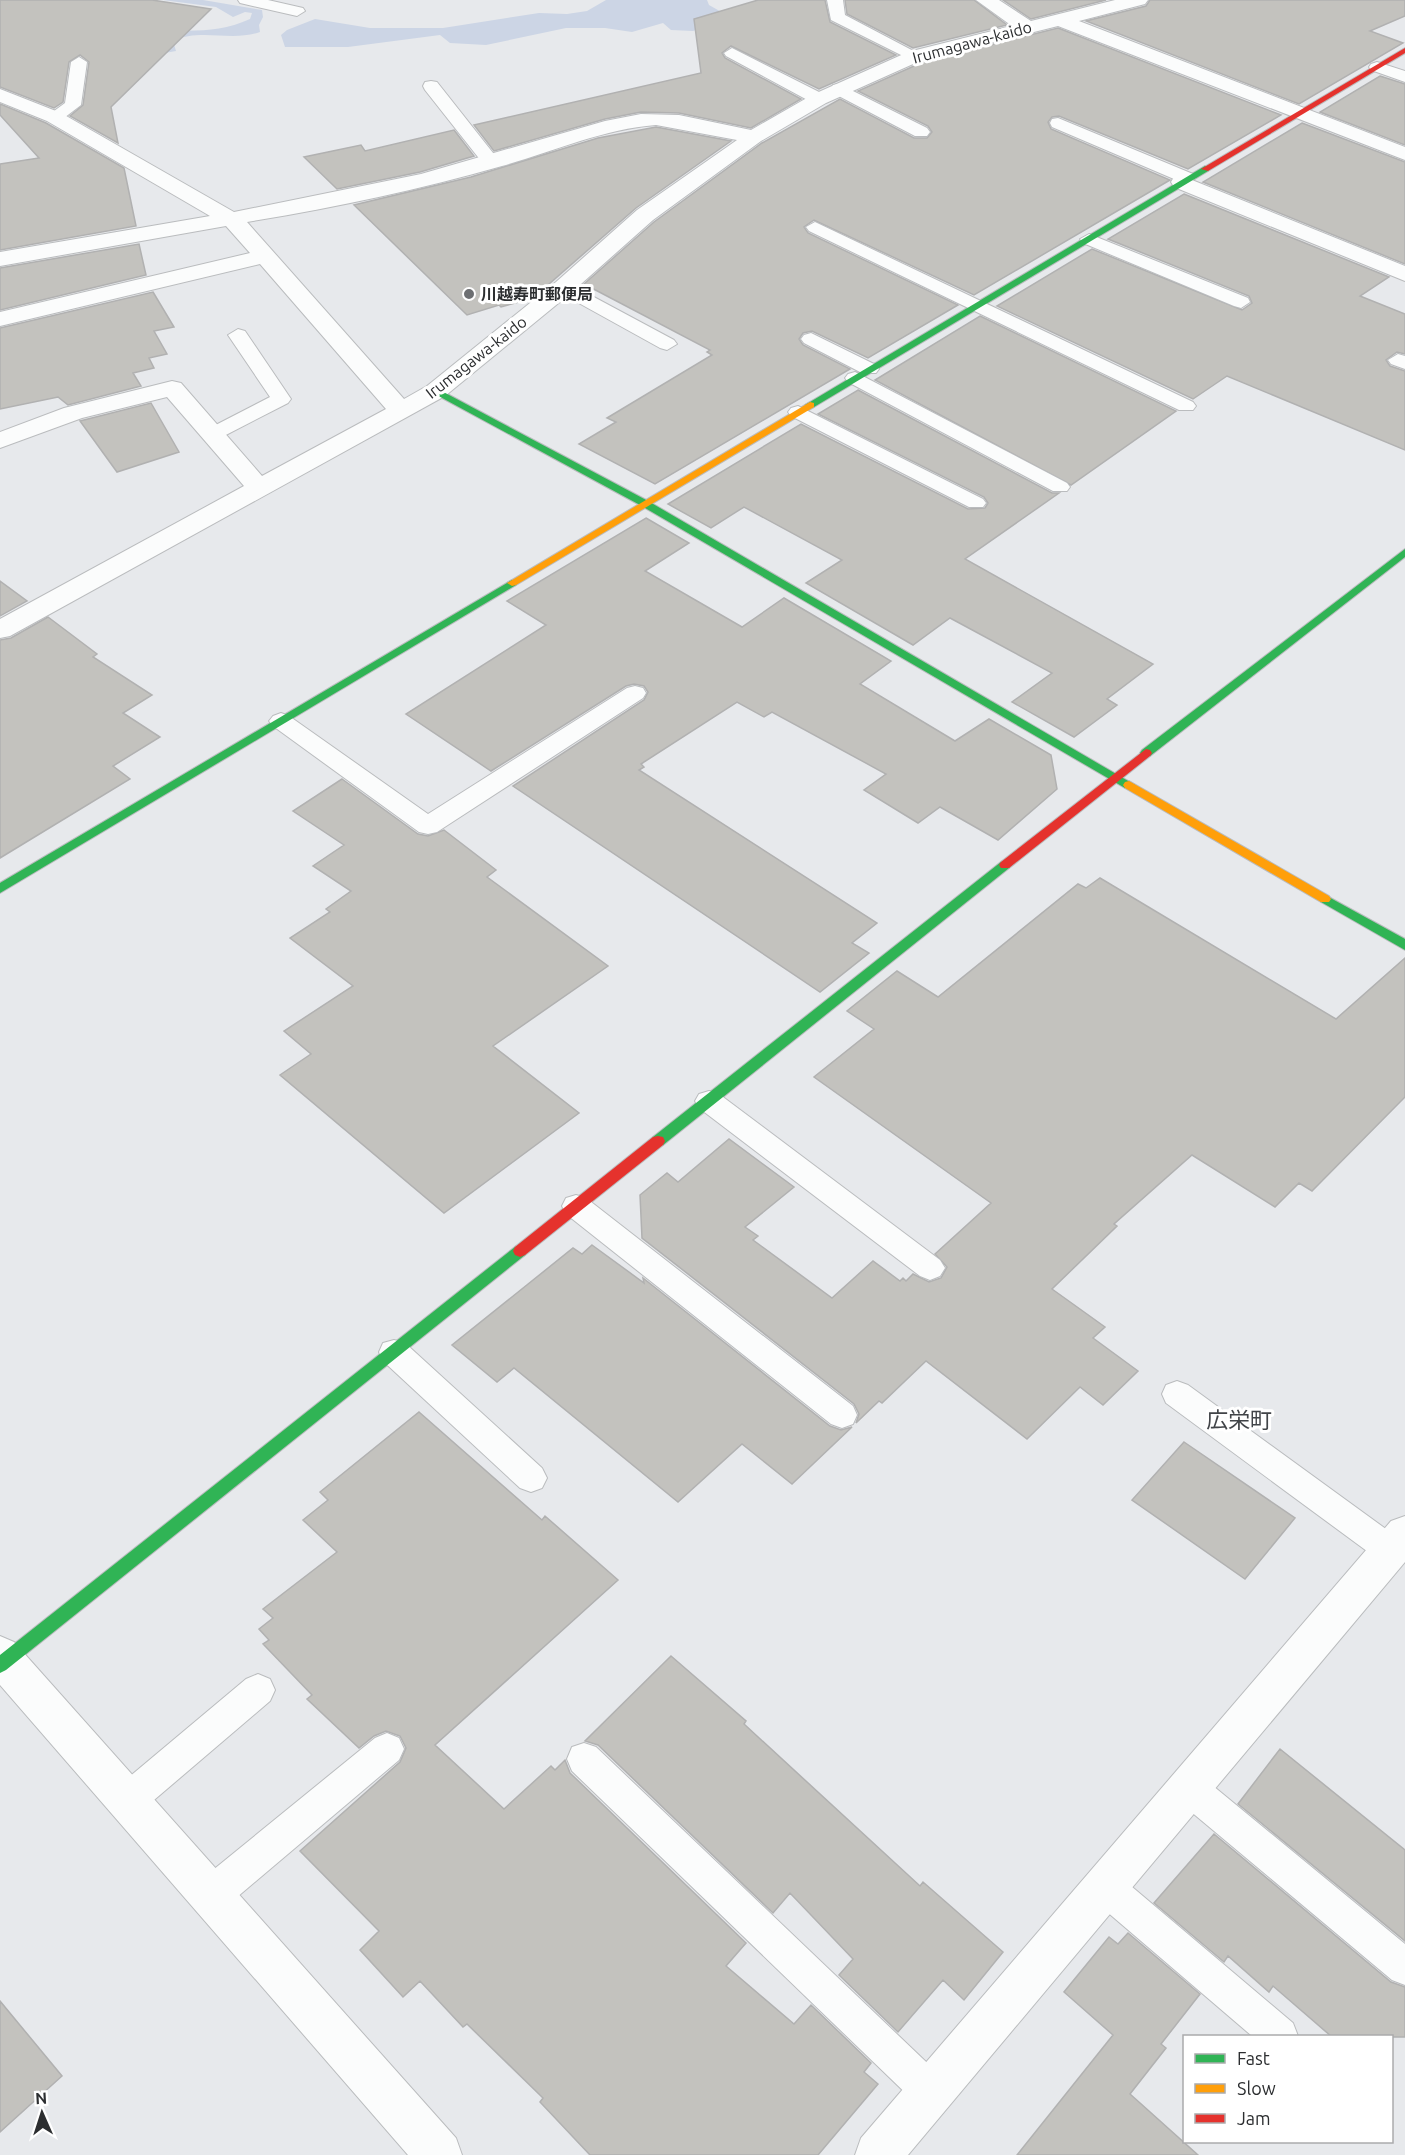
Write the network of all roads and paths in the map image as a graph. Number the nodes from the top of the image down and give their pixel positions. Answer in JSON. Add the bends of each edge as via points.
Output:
{"nodes":[{"id":1,"x":246,"y":0,"type":"edge"},
{"id":2,"x":835,"y":0,"type":"edge"},
{"id":3,"x":986,"y":0,"type":"edge"},
{"id":4,"x":1138,"y":0,"type":"edge"},
{"id":5,"x":297,"y":11,"type":"dead end"},
{"id":6,"x":1060,"y":20,"type":"junction"},
{"id":7,"x":1028,"y":28,"type":"junction"},
{"id":8,"x":1405,"y":50,"type":"edge"},
{"id":9,"x":732,"y":53,"type":"dead end"},
{"id":10,"x":915,"y":56,"type":"junction"},
{"id":11,"x":79,"y":62,"type":"dead end"},
{"id":12,"x":1377,"y":67,"type":"junction"},
{"id":13,"x":1405,"y":77,"type":"edge"},
{"id":14,"x":430,"y":86,"type":"dead end"},
{"id":15,"x":829,"y":94,"type":"junction"},
{"id":16,"x":0,"y":95,"type":"edge"},
{"id":17,"x":1298,"y":113,"type":"junction"},
{"id":18,"x":54,"y":117,"type":"junction"},
{"id":19,"x":1058,"y":123,"type":"dead end"},
{"id":20,"x":921,"y":132,"type":"dead end"},
{"id":21,"x":754,"y":137,"type":"junction"},
{"id":22,"x":1405,"y":154,"type":"edge"},
{"id":23,"x":491,"y":162,"type":"junction"},
{"id":24,"x":1184,"y":180,"type":"junction"},
{"id":25,"x":233,"y":220,"type":"junction"},
{"id":26,"x":815,"y":227,"type":"dead end"},
{"id":27,"x":1089,"y":239,"type":"junction"},
{"id":28,"x":266,"y":256,"type":"junction"},
{"id":29,"x":0,"y":259,"type":"edge"},
{"id":30,"x":1405,"y":274,"type":"edge"},
{"id":31,"x":564,"y":288,"type":"junction"},
{"id":32,"x":1241,"y":302,"type":"dead end"},
{"id":33,"x":980,"y":304,"type":"junction"},
{"id":34,"x":0,"y":319,"type":"edge"},
{"id":35,"x":237,"y":335,"type":"dead end"},
{"id":36,"x":811,"y":339,"type":"dead end"},
{"id":37,"x":667,"y":344,"type":"dead end"},
{"id":38,"x":862,"y":374,"type":"junction"},
{"id":39,"x":436,"y":391,"type":"junction"},
{"id":40,"x":1186,"y":406,"type":"dead end"},
{"id":41,"x":401,"y":411,"type":"junction"},
{"id":42,"x":798,"y":412,"type":"junction"},
{"id":43,"x":213,"y":434,"type":"junction"},
{"id":44,"x":0,"y":441,"type":"edge"},
{"id":45,"x":1060,"y":487,"type":"dead end"},
{"id":46,"x":260,"y":489,"type":"junction"},
{"id":47,"x":644,"y":503,"type":"junction"},
{"id":48,"x":976,"y":503,"type":"dead end"},
{"id":49,"x":1405,"y":552,"type":"edge"},
{"id":50,"x":0,"y":630,"type":"edge"},
{"id":51,"x":635,"y":693,"type":"dead end"},
{"id":52,"x":281,"y":721,"type":"junction"},
{"id":53,"x":1115,"y":777,"type":"junction"},
{"id":54,"x":0,"y":889,"type":"edge"},
{"id":55,"x":1405,"y":945,"type":"edge"},
{"id":56,"x":709,"y":1101,"type":"junction"},
{"id":57,"x":576,"y":1206,"type":"junction"},
{"id":58,"x":930,"y":1268,"type":"dead end"},
{"id":59,"x":394,"y":1352,"type":"junction"},
{"id":60,"x":1178,"y":1394,"type":"dead end"},
{"id":61,"x":843,"y":1415,"type":"dead end"},
{"id":62,"x":531,"y":1478,"type":"dead end"},
{"id":63,"x":1398,"y":1542,"type":"edge"},
{"id":64,"x":2,"y":1661,"type":"edge"},
{"id":65,"x":258,"y":1690,"type":"dead end"},
{"id":66,"x":387,"y":1749,"type":"dead end"},
{"id":67,"x":584,"y":1759,"type":"dead end"},
{"id":68,"x":1188,"y":1788,"type":"junction"},
{"id":69,"x":128,"y":1800,"type":"junction"},
{"id":70,"x":1105,"y":1887,"type":"junction"},
{"id":71,"x":210,"y":1896,"type":"junction"},
{"id":72,"x":1405,"y":1966,"type":"edge"},
{"id":73,"x":1278,"y":2035,"type":"edge"},
{"id":74,"x":931,"y":2092,"type":"junction"},
{"id":75,"x":439,"y":2155,"type":"edge"},
{"id":76,"x":878,"y":2155,"type":"edge"}],
"edges":[{"from":1,"to":5,"type":"lane"},
{"from":2,"to":10,"type":"lane","via":[[837,17]]},
{"from":3,"to":7,"type":"street"},
{"from":4,"to":6,"type":"street","name":"Irumagawa-kaido"},
{"from":6,"to":7,"type":"street","name":"Irumagawa-kaido"},
{"from":6,"to":17,"type":"street"},
{"from":7,"to":10,"type":"street","name":"Irumagawa-kaido"},
{"from":8,"to":12,"type":"street"},
{"from":9,"to":15,"type":"lane"},
{"from":10,"to":15,"type":"street","name":"Irumagawa-kaido"},
{"from":11,"to":18,"type":"lane","via":[[73,105]]},
{"from":12,"to":13,"type":"lane"},
{"from":12,"to":17,"type":"street"},
{"from":14,"to":23,"type":"lane"},
{"from":15,"to":20,"type":"lane"},
{"from":15,"to":21,"type":"street","name":"Irumagawa-kaido"},
{"from":16,"to":18,"type":"street"},
{"from":17,"to":22,"type":"street"},
{"from":17,"to":24,"type":"street"},
{"from":18,"to":25,"type":"street"},
{"from":19,"to":24,"type":"lane"},
{"from":21,"to":23,"type":"street","via":[[659,119],[640,120]]},
{"from":21,"to":31,"type":"street","name":"Irumagawa-kaido","via":[[645,215]]},
{"from":23,"to":25,"type":"street"},
{"from":24,"to":27,"type":"street"},
{"from":24,"to":30,"type":"street"},
{"from":25,"to":28,"type":"street"},
{"from":25,"to":29,"type":"street","via":[[94,239]]},
{"from":26,"to":33,"type":"lane"},
{"from":27,"to":32,"type":"lane"},
{"from":27,"to":33,"type":"street"},
{"from":28,"to":34,"type":"street"},
{"from":28,"to":41,"type":"street"},
{"from":31,"to":37,"type":"lane"},
{"from":31,"to":39,"type":"street","name":"Irumagawa-kaido"},
{"from":33,"to":38,"type":"street"},
{"from":33,"to":40,"type":"lane"},
{"from":35,"to":43,"type":"lane","via":[[281,399]]},
{"from":36,"to":38,"type":"lane"},
{"from":38,"to":42,"type":"street"},
{"from":38,"to":45,"type":"lane"},
{"from":39,"to":41,"type":"street","name":"Irumagawa-kaido"},
{"from":39,"to":47,"type":"street"},
{"from":41,"to":46,"type":"street","name":"Irumagawa-kaido"},
{"from":42,"to":47,"type":"street"},
{"from":42,"to":48,"type":"lane"},
{"from":43,"to":44,"type":"street","via":[[172,388],[74,413]]},
{"from":43,"to":46,"type":"street"},
{"from":46,"to":50,"type":"street","name":"Irumagawa-kaido"},
{"from":47,"to":52,"type":"street"},
{"from":47,"to":53,"type":"street"},
{"from":49,"to":53,"type":"street"},
{"from":51,"to":52,"type":"lane","via":[[428,826]]},
{"from":52,"to":54,"type":"street"},
{"from":53,"to":55,"type":"street"},
{"from":53,"to":56,"type":"street"},
{"from":56,"to":57,"type":"street"},
{"from":56,"to":58,"type":"lane"},
{"from":57,"to":59,"type":"street"},
{"from":57,"to":61,"type":"lane"},
{"from":59,"to":62,"type":"lane"},
{"from":59,"to":64,"type":"street"},
{"from":60,"to":63,"type":"lane"},
{"from":63,"to":68,"type":"street"},
{"from":64,"to":69,"type":"street"},
{"from":65,"to":69,"type":"lane"},
{"from":66,"to":71,"type":"lane"},
{"from":67,"to":74,"type":"lane"},
{"from":68,"to":70,"type":"street"},
{"from":68,"to":72,"type":"lane"},
{"from":69,"to":71,"type":"street"},
{"from":70,"to":73,"type":"lane"},
{"from":70,"to":74,"type":"street"},
{"from":71,"to":75,"type":"street"},
{"from":74,"to":76,"type":"street"}]}
